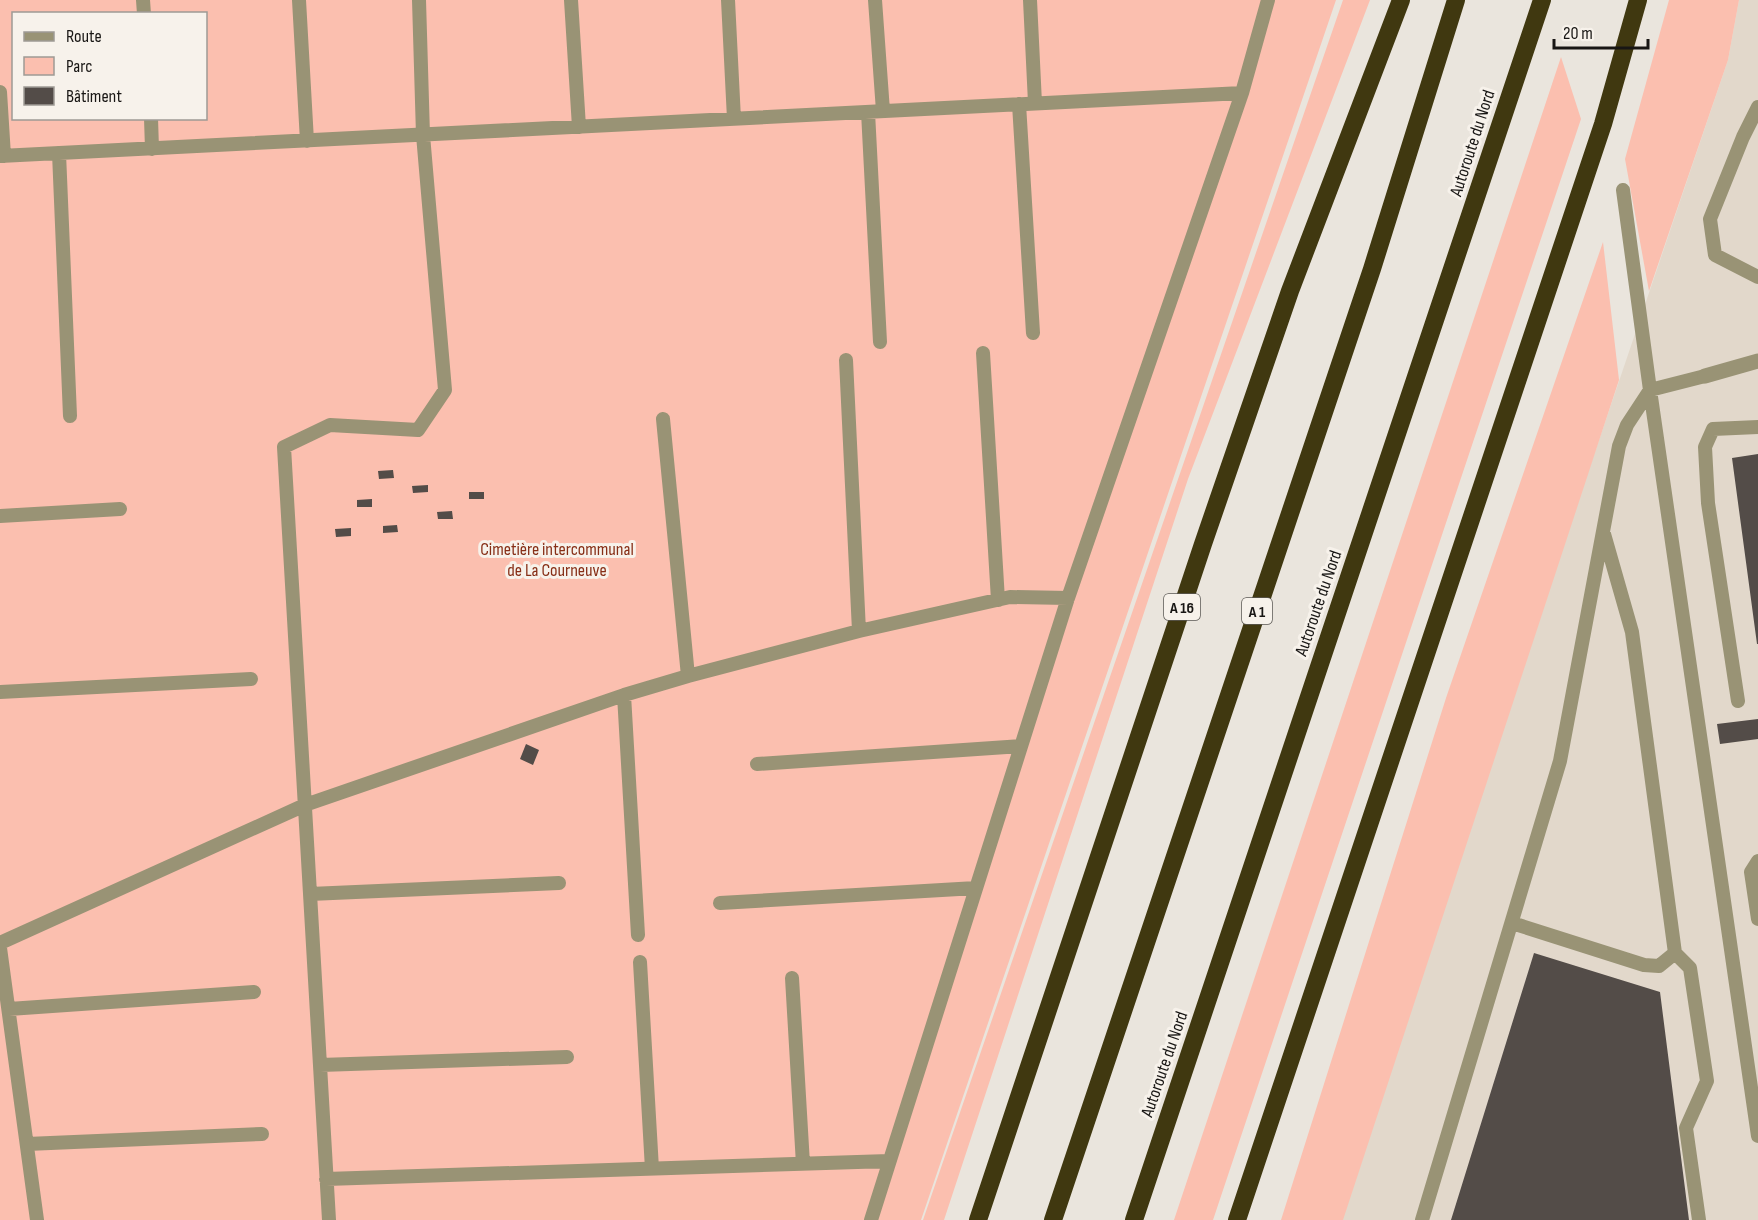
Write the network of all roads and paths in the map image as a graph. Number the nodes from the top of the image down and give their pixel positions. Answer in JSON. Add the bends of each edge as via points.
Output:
{"nodes":[{"id":1,"x":299,"y":0,"type":"edge"},
{"id":2,"x":419,"y":0,"type":"edge"},
{"id":3,"x":571,"y":0,"type":"edge"},
{"id":4,"x":728,"y":0,"type":"edge"},
{"id":5,"x":875,"y":0,"type":"edge"},
{"id":6,"x":1030,"y":0,"type":"edge"},
{"id":7,"x":1269,"y":0,"type":"edge"},
{"id":8,"x":1401,"y":0,"type":"edge"},
{"id":9,"x":1456,"y":0,"type":"edge"},
{"id":10,"x":1542,"y":0,"type":"edge"},
{"id":11,"x":1638,"y":0,"type":"edge"},
{"id":12,"x":0,"y":92,"type":"edge"},
{"id":13,"x":1242,"y":93,"type":"junction"},
{"id":14,"x":1019,"y":104,"type":"junction"},
{"id":15,"x":1035,"y":104,"type":"junction"},
{"id":16,"x":1758,"y":107,"type":"edge"},
{"id":17,"x":883,"y":111,"type":"junction"},
{"id":18,"x":868,"y":112,"type":"junction"},
{"id":19,"x":734,"y":119,"type":"junction"},
{"id":20,"x":151,"y":120,"type":"edge"},
{"id":21,"x":579,"y":127,"type":"junction"},
{"id":22,"x":423,"y":135,"type":"junction"},
{"id":23,"x":307,"y":141,"type":"junction"},
{"id":24,"x":152,"y":149,"type":"junction"},
{"id":25,"x":59,"y":153,"type":"junction"},
{"id":26,"x":2,"y":156,"type":"edge"},
{"id":27,"x":1623,"y":190,"type":"dead end"},
{"id":28,"x":1758,"y":277,"type":"edge"},
{"id":29,"x":1032,"y":333,"type":"dead end"},
{"id":30,"x":879,"y":342,"type":"dead end"},
{"id":31,"x":983,"y":353,"type":"dead end"},
{"id":32,"x":846,"y":360,"type":"dead end"},
{"id":33,"x":1758,"y":361,"type":"edge"},
{"id":34,"x":1705,"y":376,"type":"joint"},
{"id":35,"x":1650,"y":390,"type":"junction"},
{"id":36,"x":70,"y":416,"type":"dead end"},
{"id":37,"x":663,"y":419,"type":"dead end"},
{"id":38,"x":1758,"y":427,"type":"edge"},
{"id":39,"x":120,"y":509,"type":"dead end"},
{"id":40,"x":0,"y":516,"type":"edge"},
{"id":41,"x":1602,"y":529,"type":"junction"},
{"id":42,"x":1068,"y":598,"type":"junction"},
{"id":43,"x":998,"y":600,"type":"junction"},
{"id":44,"x":859,"y":631,"type":"junction"},
{"id":45,"x":687,"y":676,"type":"junction"},
{"id":46,"x":251,"y":679,"type":"dead end"},
{"id":47,"x":0,"y":692,"type":"edge"},
{"id":48,"x":624,"y":695,"type":"junction"},
{"id":49,"x":1738,"y":701,"type":"dead end"},
{"id":50,"x":1021,"y":746,"type":"junction"},
{"id":51,"x":757,"y":764,"type":"dead end"},
{"id":52,"x":305,"y":805,"type":"junction"},
{"id":53,"x":1758,"y":861,"type":"edge"},
{"id":54,"x":559,"y":883,"type":"dead end"},
{"id":55,"x":976,"y":888,"type":"junction"},
{"id":56,"x":310,"y":894,"type":"junction"},
{"id":57,"x":720,"y":903,"type":"dead end"},
{"id":58,"x":1758,"y":919,"type":"edge"},
{"id":59,"x":1512,"y":922,"type":"junction"},
{"id":60,"x":638,"y":935,"type":"dead end"},
{"id":61,"x":0,"y":943,"type":"edge"},
{"id":62,"x":0,"y":948,"type":"edge"},
{"id":63,"x":1675,"y":953,"type":"junction"},
{"id":64,"x":640,"y":962,"type":"dead end"},
{"id":65,"x":792,"y":978,"type":"dead end"},
{"id":66,"x":254,"y":992,"type":"dead end"},
{"id":67,"x":9,"y":1009,"type":"junction"},
{"id":68,"x":567,"y":1057,"type":"dead end"},
{"id":69,"x":320,"y":1065,"type":"junction"},
{"id":70,"x":262,"y":1134,"type":"dead end"},
{"id":71,"x":1758,"y":1136,"type":"edge"},
{"id":72,"x":27,"y":1144,"type":"junction"},
{"id":73,"x":890,"y":1161,"type":"junction"},
{"id":74,"x":803,"y":1164,"type":"junction"},
{"id":75,"x":652,"y":1169,"type":"junction"},
{"id":76,"x":326,"y":1179,"type":"junction"},
{"id":77,"x":37,"y":1220,"type":"edge"},
{"id":78,"x":329,"y":1220,"type":"edge"},
{"id":79,"x":871,"y":1220,"type":"edge"},
{"id":80,"x":978,"y":1220,"type":"edge"},
{"id":81,"x":1053,"y":1220,"type":"edge"},
{"id":82,"x":1134,"y":1220,"type":"edge"},
{"id":83,"x":1237,"y":1220,"type":"edge"},
{"id":84,"x":1422,"y":1220,"type":"edge"},
{"id":85,"x":1699,"y":1220,"type":"edge"}],
"edges":[{"from":1,"to":23,"type":"lane"},
{"from":2,"to":22,"type":"lane"},
{"from":3,"to":21,"type":"lane"},
{"from":4,"to":19,"type":"lane"},
{"from":5,"to":17,"type":"lane"},
{"from":6,"to":15,"type":"lane"},
{"from":7,"to":13,"type":"lane"},
{"from":8,"to":80,"type":"highway","number":"A 16","via":[[1290,291]]},
{"from":9,"to":81,"type":"highway","number":"A 1","via":[[1369,280]]},
{"from":10,"to":82,"type":"highway","name":"Autoroute du Nord"},
{"from":11,"to":83,"type":"highway","via":[[1602,124]]},
{"from":12,"to":26,"type":"lane"},
{"from":13,"to":15,"type":"lane"},
{"from":13,"to":42,"type":"lane"},
{"from":14,"to":15,"type":"lane"},
{"from":14,"to":17,"type":"lane"},
{"from":14,"to":29,"type":"lane"},
{"from":16,"to":28,"type":"lane","via":[[1710,219],[1715,255]]},
{"from":17,"to":18,"type":"lane"},
{"from":18,"to":19,"type":"lane"},
{"from":18,"to":30,"type":"lane"},
{"from":19,"to":21,"type":"lane"},
{"from":20,"to":24,"type":"lane"},
{"from":21,"to":22,"type":"lane"},
{"from":22,"to":23,"type":"lane"},
{"from":22,"to":52,"type":"lane","via":[[445,390],[418,430],[330,425],[285,447]]},
{"from":23,"to":24,"type":"lane"},
{"from":24,"to":25,"type":"lane"},
{"from":25,"to":26,"type":"lane"},
{"from":25,"to":36,"type":"lane"},
{"from":27,"to":35,"type":"lane"},
{"from":31,"to":43,"type":"lane"},
{"from":32,"to":44,"type":"lane"},
{"from":33,"to":34,"type":"street"},
{"from":34,"to":35,"type":"lane"},
{"from":35,"to":41,"type":"lane","via":[[1627,425],[1619,446]]},
{"from":35,"to":71,"type":"lane"},
{"from":37,"to":45,"type":"lane"},
{"from":38,"to":49,"type":"lane","via":[[1713,429],[1705,447],[1708,503]]},
{"from":39,"to":40,"type":"lane"},
{"from":41,"to":59,"type":"lane","via":[[1560,761]]},
{"from":41,"to":63,"type":"lane","via":[[1632,632]]},
{"from":42,"to":43,"type":"lane"},
{"from":42,"to":50,"type":"lane"},
{"from":43,"to":44,"type":"lane"},
{"from":44,"to":45,"type":"lane"},
{"from":45,"to":48,"type":"lane"},
{"from":46,"to":47,"type":"lane"},
{"from":48,"to":52,"type":"lane"},
{"from":48,"to":60,"type":"lane"},
{"from":50,"to":51,"type":"lane"},
{"from":50,"to":55,"type":"lane"},
{"from":52,"to":56,"type":"lane"},
{"from":52,"to":61,"type":"lane"},
{"from":53,"to":58,"type":"lane","via":[[1750,872]]},
{"from":54,"to":56,"type":"lane"},
{"from":55,"to":57,"type":"lane"},
{"from":55,"to":73,"type":"lane"},
{"from":56,"to":69,"type":"lane"},
{"from":59,"to":63,"type":"lane","via":[[1644,965],[1659,966]]},
{"from":59,"to":84,"type":"lane"},
{"from":62,"to":67,"type":"lane"},
{"from":63,"to":85,"type":"lane","via":[[1690,968],[1707,1081],[1686,1128]]},
{"from":64,"to":75,"type":"lane"},
{"from":65,"to":74,"type":"lane"},
{"from":66,"to":67,"type":"lane"},
{"from":67,"to":72,"type":"lane"},
{"from":68,"to":69,"type":"lane"},
{"from":69,"to":76,"type":"lane"},
{"from":70,"to":72,"type":"lane"},
{"from":72,"to":77,"type":"lane"},
{"from":73,"to":74,"type":"lane"},
{"from":73,"to":79,"type":"lane"},
{"from":74,"to":75,"type":"lane"},
{"from":75,"to":76,"type":"lane"},
{"from":76,"to":78,"type":"lane"}]}
